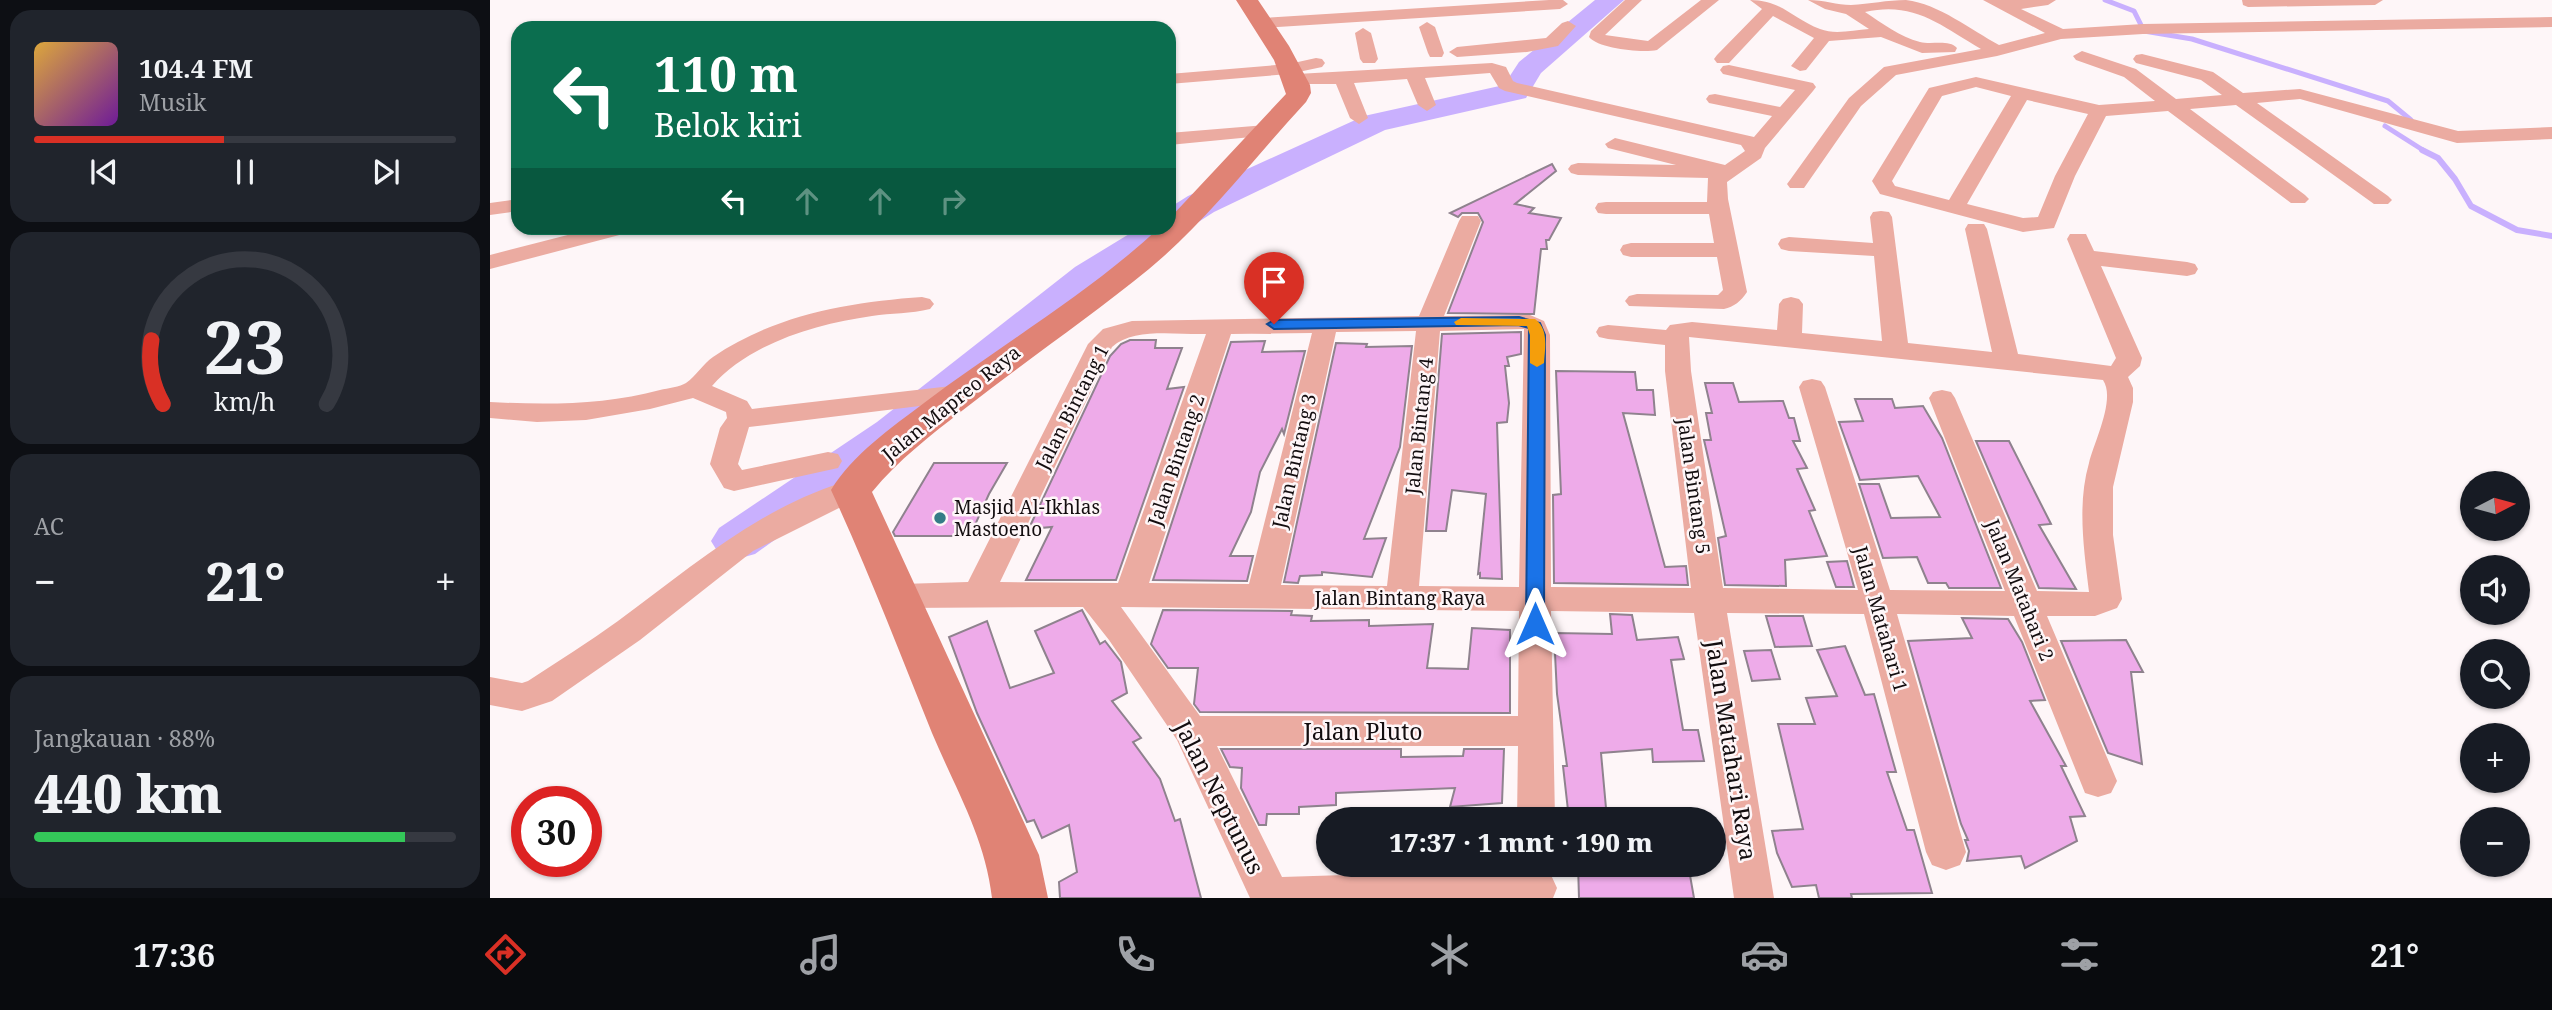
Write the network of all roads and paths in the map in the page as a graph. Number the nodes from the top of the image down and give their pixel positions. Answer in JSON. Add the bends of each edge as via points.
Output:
{"nodes":[{"id":1,"x":1634,"y":0,"type":"edge"},
{"id":2,"x":1711,"y":0,"type":"edge"},
{"id":3,"x":1816,"y":0,"type":"edge"},
{"id":4,"x":1991,"y":0,"type":"edge"},
{"id":5,"x":2048,"y":0,"type":"edge"},
{"id":6,"x":2375,"y":0,"type":"edge"},
{"id":7,"x":1915,"y":2,"type":"edge"},
{"id":8,"x":2248,"y":2,"type":"dead end"},
{"id":9,"x":1560,"y":4,"type":"dead end"},
{"id":10,"x":1765,"y":4,"type":"edge"},
{"id":11,"x":2007,"y":6,"type":"junction"},
{"id":12,"x":1851,"y":10,"type":"junction"},
{"id":13,"x":1255,"y":11,"type":"edge"},
{"id":14,"x":2552,"y":22,"type":"edge"},
{"id":15,"x":1568,"y":26,"type":"dead end"},
{"id":16,"x":1427,"y":27,"type":"dead end"},
{"id":17,"x":1880,"y":30,"type":"junction"},
{"id":18,"x":1363,"y":33,"type":"dead end"},
{"id":19,"x":2060,"y":34,"type":"junction"},
{"id":20,"x":1824,"y":37,"type":"junction"},
{"id":21,"x":1980,"y":42,"type":"junction"},
{"id":22,"x":1997,"y":51,"type":"junction"},
{"id":23,"x":2082,"y":56,"type":"dead end"},
{"id":24,"x":2142,"y":59,"type":"dead end"},
{"id":25,"x":1800,"y":66,"type":"dead end"},
{"id":26,"x":1293,"y":74,"type":"junction"},
{"id":27,"x":1414,"y":74,"type":"junction"},
{"id":28,"x":1343,"y":78,"type":"junction"},
{"id":29,"x":1176,"y":79,"type":"edge"},
{"id":30,"x":1504,"y":82,"type":"junction"},
{"id":31,"x":1459,"y":87,"type":"dead end"},
{"id":32,"x":2022,"y":93,"type":"junction"},
{"id":33,"x":2240,"y":98,"type":"junction"},
{"id":34,"x":1715,"y":99,"type":"dead end"},
{"id":35,"x":2175,"y":104,"type":"junction"},
{"id":36,"x":1427,"y":105,"type":"dead end"},
{"id":37,"x":2099,"y":111,"type":"junction"},
{"id":38,"x":1784,"y":113,"type":"junction"},
{"id":39,"x":1359,"y":118,"type":"dead end"},
{"id":40,"x":1266,"y":131,"type":"junction"},
{"id":41,"x":2552,"y":133,"type":"edge"},
{"id":42,"x":1176,"y":138,"type":"edge"},
{"id":43,"x":1615,"y":144,"type":"dead end"},
{"id":44,"x":1756,"y":147,"type":"junction"},
{"id":45,"x":1642,"y":150,"type":"junction"},
{"id":46,"x":1578,"y":169,"type":"dead end"},
{"id":47,"x":1624,"y":170,"type":"junction"},
{"id":48,"x":1730,"y":172,"type":"junction"},
{"id":49,"x":1797,"y":184,"type":"dead end"},
{"id":50,"x":2298,"y":199,"type":"dead end"},
{"id":51,"x":2381,"y":200,"type":"dead end"},
{"id":52,"x":511,"y":206,"type":"edge"},
{"id":53,"x":1955,"y":207,"type":"junction"},
{"id":54,"x":1606,"y":208,"type":"dead end"},
{"id":55,"x":1719,"y":208,"type":"junction"},
{"id":56,"x":490,"y":209,"type":"edge"},
{"id":57,"x":1881,"y":217,"type":"dead end"},
{"id":58,"x":1470,"y":221,"type":"dead end"},
{"id":59,"x":1176,"y":227,"type":"edge"},
{"id":60,"x":1976,"y":229,"type":"dead end"},
{"id":61,"x":592,"y":235,"type":"edge"},
{"id":62,"x":1167,"y":235,"type":"edge"},
{"id":63,"x":1789,"y":244,"type":"dead end"},
{"id":64,"x":1631,"y":250,"type":"dead end"},
{"id":65,"x":1727,"y":250,"type":"junction"},
{"id":66,"x":1885,"y":250,"type":"junction"},
{"id":67,"x":490,"y":262,"type":"edge"},
{"id":68,"x":2187,"y":270,"type":"dead end"},
{"id":69,"x":1637,"y":301,"type":"dead end"},
{"id":70,"x":922,"y":304,"type":"dead end"},
{"id":71,"x":1791,"y":304,"type":"dead end"},
{"id":72,"x":1429,"y":322,"type":"junction"},
{"id":73,"x":1326,"y":324,"type":"junction"},
{"id":74,"x":1222,"y":325,"type":"junction"},
{"id":75,"x":1608,"y":332,"type":"dead end"},
{"id":76,"x":1677,"y":339,"type":"junction"},
{"id":77,"x":1789,"y":339,"type":"junction"},
{"id":78,"x":1896,"y":350,"type":"junction"},
{"id":79,"x":2007,"y":361,"type":"junction"},
{"id":80,"x":2114,"y":376,"type":"junction"},
{"id":81,"x":1812,"y":387,"type":"dead end"},
{"id":82,"x":695,"y":389,"type":"junction"},
{"id":83,"x":960,"y":393,"type":"junction"},
{"id":84,"x":1942,"y":398,"type":"dead end"},
{"id":85,"x":490,"y":410,"type":"edge"},
{"id":86,"x":741,"y":419,"type":"junction"},
{"id":87,"x":828,"y":461,"type":"dead end"},
{"id":88,"x":851,"y":490,"type":"junction"},
{"id":89,"x":978,"y":594,"type":"junction"},
{"id":90,"x":1092,"y":595,"type":"junction"},
{"id":91,"x":901,"y":596,"type":"junction"},
{"id":92,"x":1129,"y":596,"type":"junction"},
{"id":93,"x":1402,"y":597,"type":"junction"},
{"id":94,"x":1262,"y":598,"type":"junction"},
{"id":95,"x":1535,"y":598,"type":"junction"},
{"id":96,"x":1709,"y":602,"type":"junction"},
{"id":97,"x":1878,"y":604,"type":"junction"},
{"id":98,"x":2026,"y":604,"type":"junction"},
{"id":99,"x":490,"y":691,"type":"edge"},
{"id":100,"x":1191,"y":731,"type":"junction"},
{"id":101,"x":1536,"y":731,"type":"junction"},
{"id":102,"x":2098,"y":781,"type":"dead end"},
{"id":103,"x":1536,"y":807,"type":"edge"},
{"id":104,"x":1946,"y":852,"type":"dead end"},
{"id":105,"x":1537,"y":883,"type":"edge"},
{"id":106,"x":1020,"y":898,"type":"edge"},
{"id":107,"x":1271,"y":898,"type":"edge"},
{"id":108,"x":1754,"y":898,"type":"edge"}],
"edges":[{"from":1,"to":2,"type":"street","via":[[1597,37],[1651,46]]},
{"from":3,"to":12,"type":"street"},
{"from":4,"to":11,"type":"street"},
{"from":5,"to":11,"type":"street"},
{"from":6,"to":8,"type":"street"},
{"from":7,"to":12,"type":"street"},
{"from":7,"to":21,"type":"street"},
{"from":9,"to":13,"type":"street"},
{"from":10,"to":20,"type":"street"},
{"from":10,"to":38,"type":"street","via":[[1726,65],[1807,87]]},
{"from":11,"to":19,"type":"street"},
{"from":12,"to":17,"type":"street"},
{"from":13,"to":26,"type":"street"},
{"from":14,"to":19,"type":"street"},
{"from":15,"to":16,"type":"street","via":[[1552,42],[1501,42],[1429,54]]},
{"from":17,"to":20,"type":"street"},
{"from":17,"to":21,"type":"street","via":[[1918,49]]},
{"from":18,"to":26,"type":"street","via":[[1375,59],[1314,64]]},
{"from":19,"to":22,"type":"street"},
{"from":20,"to":25,"type":"street"},
{"from":21,"to":22,"type":"street"},
{"from":22,"to":49,"type":"street","via":[[1890,71],[1855,102]]},
{"from":23,"to":35,"type":"street","via":[[2130,73]]},
{"from":24,"to":33,"type":"street","via":[[2207,76]]},
{"from":26,"to":28,"type":"street"},
{"from":26,"to":29,"type":"street"},
{"from":26,"to":40,"type":"street","name":"Jalan Mapreo Raya","via":[[1299,93]]},
{"from":27,"to":28,"type":"street"},
{"from":27,"to":30,"type":"street","via":[[1492,68],[1500,71]]},
{"from":27,"to":36,"type":"street"},
{"from":28,"to":39,"type":"street"},
{"from":30,"to":31,"type":"street"},
{"from":30,"to":44,"type":"street","via":[[1748,141]]},
{"from":32,"to":37,"type":"street"},
{"from":32,"to":53,"type":"street"},
{"from":32,"to":53,"type":"street","via":[[1976,82],[1935,92],[1882,181],[1887,190]]},
{"from":33,"to":35,"type":"street"},
{"from":33,"to":41,"type":"street","via":[[2300,94],[2457,137]]},
{"from":33,"to":51,"type":"street"},
{"from":34,"to":38,"type":"street"},
{"from":35,"to":37,"type":"street"},
{"from":35,"to":50,"type":"street"},
{"from":37,"to":53,"type":"street","via":[[2046,223],[2023,225]]},
{"from":38,"to":44,"type":"street"},
{"from":40,"to":42,"type":"street"},
{"from":40,"to":59,"type":"street","name":"Jalan Mapreo Raya"},
{"from":43,"to":45,"type":"street"},
{"from":44,"to":48,"type":"street","via":[[1754,154]]},
{"from":45,"to":47,"type":"street"},
{"from":45,"to":48,"type":"street"},
{"from":46,"to":47,"type":"street"},
{"from":47,"to":48,"type":"street"},
{"from":48,"to":55,"type":"street","via":[[1717,180]]},
{"from":52,"to":56,"type":"street"},
{"from":54,"to":55,"type":"street"},
{"from":55,"to":65,"type":"street"},
{"from":57,"to":66,"type":"street"},
{"from":58,"to":72,"type":"street","name":"Jalan Bintang 4"},
{"from":60,"to":79,"type":"street"},
{"from":61,"to":67,"type":"street"},
{"from":62,"to":83,"type":"street","name":"Jalan Mapreo Raya"},
{"from":63,"to":66,"type":"street"},
{"from":64,"to":65,"type":"street"},
{"from":65,"to":69,"type":"street","via":[[1735,292],[1724,302]]},
{"from":66,"to":78,"type":"street"},
{"from":68,"to":80,"type":"street","via":[[2082,248],[2129,358],[2127,366]]},
{"from":70,"to":82,"type":"street","via":[[819,318],[720,363]]},
{"from":71,"to":77,"type":"street"},
{"from":72,"to":73,"type":"street"},
{"from":72,"to":93,"type":"street","name":"Jalan Bintang 4"},
{"from":72,"to":95,"type":"street","via":[[1519,321],[1535,326]]},
{"from":73,"to":74,"type":"street"},
{"from":73,"to":94,"type":"street","name":"Jalan Bintang 3"},
{"from":74,"to":89,"type":"street","name":"Jalan Bintang 1","via":[[1132,328],[1112,334],[1101,344]]},
{"from":74,"to":92,"type":"street","name":"Jalan Bintang 2"},
{"from":75,"to":76,"type":"street"},
{"from":76,"to":77,"type":"street","via":[[1679,330],[1685,328]]},
{"from":76,"to":96,"type":"street","name":"Jalan Bintang 5"},
{"from":77,"to":78,"type":"street"},
{"from":78,"to":79,"type":"street"},
{"from":79,"to":80,"type":"street"},
{"from":80,"to":98,"type":"street","name":"Jalan Bintang Raya","via":[[2120,391],[2117,414],[2097,496],[2106,599],[2095,604]]},
{"from":81,"to":97,"type":"street","name":"Jalan Matahari 1"},
{"from":82,"to":85,"type":"street","via":[[586,411]]},
{"from":82,"to":86,"type":"street","via":[[738,407]]},
{"from":83,"to":86,"type":"street"},
{"from":83,"to":88,"type":"street","name":"Jalan Mapreo Raya"},
{"from":84,"to":98,"type":"street","name":"Jalan Matahari 2"},
{"from":86,"to":87,"type":"street","via":[[724,464],[734,481]]},
{"from":88,"to":91,"type":"street"},
{"from":88,"to":99,"type":"street","via":[[742,543],[628,631],[540,691],[522,697]]},
{"from":89,"to":90,"type":"street","name":"Jalan Bintang Raya"},
{"from":89,"to":91,"type":"street","name":"Jalan Bintang Raya"},
{"from":90,"to":92,"type":"street","name":"Jalan Bintang Raya"},
{"from":90,"to":100,"type":"street","name":"Jalan Neptunus"},
{"from":91,"to":106,"type":"street","via":[[1014,857]]},
{"from":92,"to":94,"type":"street","name":"Jalan Bintang Raya"},
{"from":93,"to":94,"type":"street","name":"Jalan Bintang Raya"},
{"from":93,"to":95,"type":"street","name":"Jalan Bintang Raya"},
{"from":95,"to":96,"type":"street","name":"Jalan Bintang Raya"},
{"from":95,"to":101,"type":"street"},
{"from":96,"to":97,"type":"street","name":"Jalan Bintang Raya"},
{"from":96,"to":108,"type":"street","name":"Jalan Matahari Raya"},
{"from":97,"to":98,"type":"street","name":"Jalan Bintang Raya"},
{"from":97,"to":104,"type":"street","name":"Jalan Matahari 1"},
{"from":98,"to":102,"type":"street","name":"Jalan Matahari 2"},
{"from":100,"to":101,"type":"street","name":"Jalan Pluto"},
{"from":100,"to":107,"type":"street","name":"Jalan Neptunus"},
{"from":101,"to":103,"type":"street"},
{"from":105,"to":107,"type":"street"}]}
